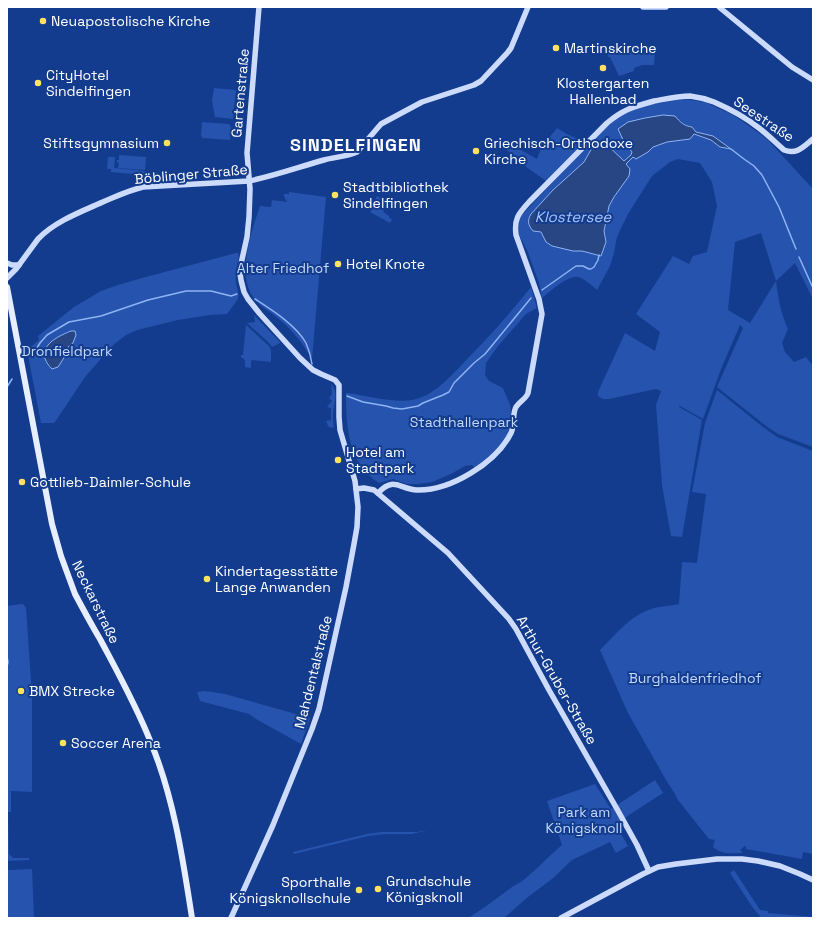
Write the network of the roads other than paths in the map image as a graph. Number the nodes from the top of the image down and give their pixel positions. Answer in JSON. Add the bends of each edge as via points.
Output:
{"nodes":[{"id":1,"x":528,"y":7,"type":"edge"},
{"id":2,"x":643,"y":7,"type":"edge"},
{"id":3,"x":666,"y":7,"type":"edge"},
{"id":4,"x":719,"y":7,"type":"edge"},
{"id":5,"x":259,"y":9,"type":"edge"},
{"id":6,"x":813,"y":80,"type":"edge"},
{"id":7,"x":813,"y":139,"type":"edge"},
{"id":8,"x":249,"y":181,"type":"junction"},
{"id":9,"x":7,"y":263,"type":"edge"},
{"id":10,"x":19,"y":265,"type":"junction"},
{"id":11,"x":7,"y":278,"type":"edge"},
{"id":12,"x":7,"y":287,"type":"edge"},
{"id":13,"x":8,"y":301,"type":"edge"},
{"id":14,"x":338,"y":383,"type":"joint"},
{"id":15,"x":356,"y":488,"type":"junction"},
{"id":16,"x":378,"y":493,"type":"junction"},
{"id":17,"x":649,"y":871,"type":"junction"},
{"id":18,"x":813,"y":880,"type":"edge"},
{"id":19,"x":192,"y":918,"type":"edge"},
{"id":20,"x":231,"y":918,"type":"edge"},
{"id":21,"x":561,"y":918,"type":"edge"}],
"edges":[{"from":1,"to":8,"type":"street","name":"Böblinger Straße","via":[[511,48],[481,81],[468,88],[422,102],[381,124],[352,154]]},
{"from":2,"to":3,"type":"street"},
{"from":4,"to":6,"type":"street","via":[[792,67]]},
{"from":5,"to":8,"type":"street","name":"Gartenstraße","via":[[247,153]]},
{"from":7,"to":16,"type":"street","name":"Seestraße","via":[[797,151],[788,152],[744,117],[718,104],[690,96],[673,97],[634,107],[617,115],[520,211],[516,218],[518,240],[539,298],[542,314],[527,396],[516,407],[513,428],[505,442],[474,471],[458,480],[422,490],[389,485]]},
{"from":8,"to":10,"type":"street","name":"Böblinger Straße","via":[[134,189],[55,225],[38,239]]},
{"from":8,"to":14,"type":"street","name":"Gartenstraße","via":[[250,217],[240,273],[242,286],[260,314],[306,364]]},
{"from":9,"to":10,"type":"street"},
{"from":10,"to":11,"type":"street","name":"Böblinger Straße"},
{"from":12,"to":13,"type":"main road","name":"Neckarstraße"},
{"from":13,"to":19,"type":"main road","name":"Neckarstraße","via":[[56,541],[75,594],[149,737],[165,782],[177,832]]},
{"from":14,"to":15,"type":"street","name":"Mahdentalstraße","via":[[340,430]]},
{"from":15,"to":16,"type":"street","name":"Arthur-Gruber-Straße","via":[[372,489]]},
{"from":15,"to":20,"type":"street","name":"Mahdentalstraße","via":[[358,512],[354,544],[318,711],[305,749]]},
{"from":16,"to":17,"type":"street","name":"Arthur-Gruber-Straße","via":[[448,553],[514,626],[637,845]]},
{"from":17,"to":18,"type":"street","via":[[684,863],[742,859],[780,866]]},
{"from":17,"to":21,"type":"street"}]}
